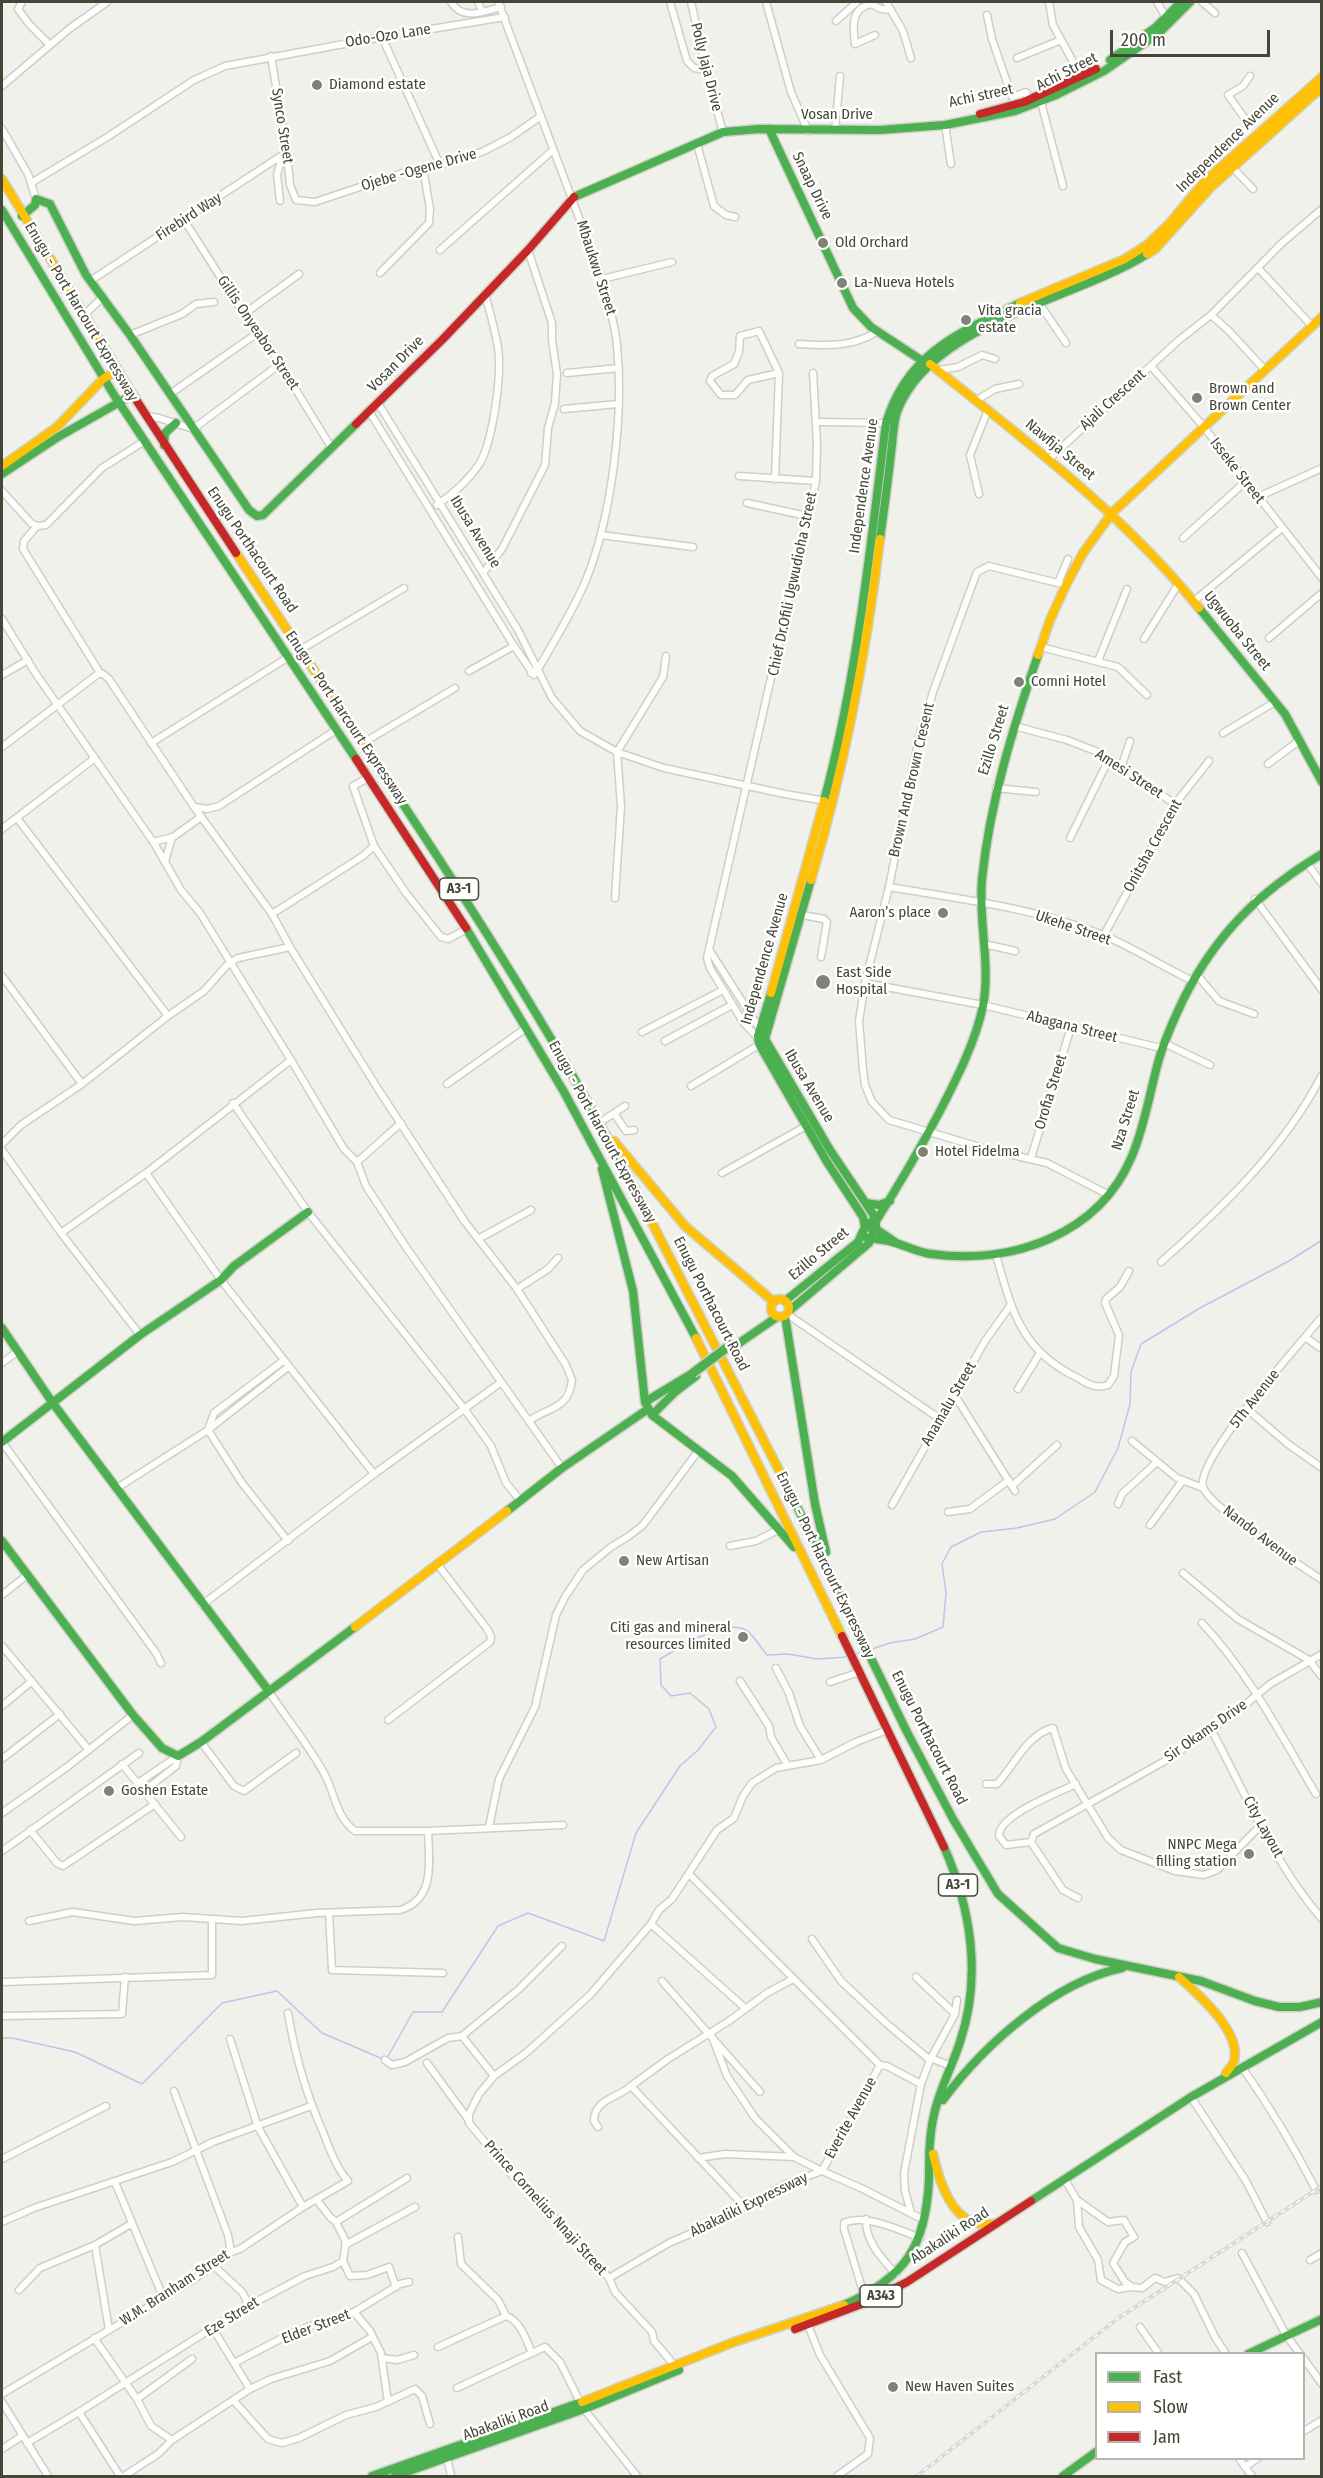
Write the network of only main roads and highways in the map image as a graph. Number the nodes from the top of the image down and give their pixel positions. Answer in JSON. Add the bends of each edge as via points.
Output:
{"nodes":[{"id":1,"x":1181,"y":2,"type":"edge"},
{"id":2,"x":1190,"y":2,"type":"edge"},
{"id":3,"x":1168,"y":20,"type":"junction"},
{"id":4,"x":1322,"y":77,"type":"edge"},
{"id":5,"x":1082,"y":79,"type":"junction"},
{"id":6,"x":1322,"y":87,"type":"edge"},
{"id":7,"x":1279,"y":118,"type":"junction"},
{"id":8,"x":941,"y":125,"type":"junction"},
{"id":9,"x":769,"y":129,"type":"junction"},
{"id":10,"x":2,"y":179,"type":"edge"},
{"id":11,"x":1207,"y":185,"type":"junction"},
{"id":12,"x":2,"y":210,"type":"edge"},
{"id":13,"x":22,"y":216,"type":"junction"},
{"id":14,"x":1116,"y":267,"type":"junction"},
{"id":15,"x":1028,"y":303,"type":"junction"},
{"id":16,"x":1322,"y":317,"type":"edge"},
{"id":17,"x":926,"y":362,"type":"junction"},
{"id":18,"x":116,"y":371,"type":"junction"},
{"id":19,"x":103,"y":379,"type":"junction"},
{"id":20,"x":132,"y":395,"type":"junction"},
{"id":21,"x":119,"y":403,"type":"junction"},
{"id":22,"x":176,"y":423,"type":"road end"},
{"id":23,"x":164,"y":445,"type":"junction"},
{"id":24,"x":2,"y":466,"type":"edge"},
{"id":25,"x":2,"y":474,"type":"edge"},
{"id":26,"x":1112,"y":513,"type":"junction"},
{"id":27,"x":1322,"y":782,"type":"edge"},
{"id":28,"x":829,"y":801,"type":"junction"},
{"id":29,"x":1322,"y":854,"type":"edge"},
{"id":30,"x":802,"y":900,"type":"junction"},
{"id":31,"x":762,"y":1038,"type":"junction"},
{"id":32,"x":600,"y":1124,"type":"junction"},
{"id":33,"x":597,"y":1149,"type":"junction"},
{"id":34,"x":891,"y":1201,"type":"junction"},
{"id":35,"x":866,"y":1203,"type":"junction"},
{"id":36,"x":308,"y":1212,"type":"road end"},
{"id":37,"x":876,"y":1225,"type":"junction"},
{"id":38,"x":866,"y":1231,"type":"junction"},
{"id":39,"x":895,"y":1242,"type":"junction"},
{"id":40,"x":781,"y":1312,"type":"junction"},
{"id":41,"x":2,"y":1328,"type":"edge"},
{"id":42,"x":694,"y":1374,"type":"junction"},
{"id":43,"x":52,"y":1401,"type":"junction"},
{"id":44,"x":648,"y":1409,"type":"junction"},
{"id":45,"x":2,"y":1442,"type":"edge"},
{"id":46,"x":2,"y":1541,"type":"edge"},
{"id":47,"x":804,"y":1557,"type":"junction"},
{"id":48,"x":834,"y":1578,"type":"junction"},
{"id":49,"x":268,"y":1690,"type":"junction"},
{"id":50,"x":1140,"y":1968,"type":"junction"},
{"id":51,"x":1179,"y":1977,"type":"junction"},
{"id":52,"x":1322,"y":2002,"type":"edge"},
{"id":53,"x":1322,"y":2022,"type":"edge"},
{"id":54,"x":1214,"y":2084,"type":"junction"},
{"id":55,"x":933,"y":2116,"type":"junction"},
{"id":56,"x":931,"y":2145,"type":"junction"},
{"id":57,"x":996,"y":2224,"type":"junction"},
{"id":58,"x":1322,"y":2319,"type":"edge"},
{"id":59,"x":1252,"y":2352,"type":"edge"},
{"id":60,"x":582,"y":2406,"type":"junction"},
{"id":61,"x":1095,"y":2453,"type":"edge"},
{"id":62,"x":372,"y":2476,"type":"edge"},
{"id":63,"x":395,"y":2476,"type":"edge"},
{"id":64,"x":1063,"y":2476,"type":"edge"}],
"edges":[{"from":1,"to":3,"type":"main road"},
{"from":2,"to":3,"type":"main road","name":"Achi Street"},
{"from":3,"to":5,"type":"main road","name":"Achi Street","via":[[1124,58]]},
{"from":4,"to":7,"type":"main road","name":"Independence Avenue"},
{"from":5,"to":8,"type":"main road","name":"Achi Street","via":[[1041,102],[1000,116]]},
{"from":5,"to":8,"type":"main road","name":"Achi street","via":[[998,110],[945,119]]},
{"from":6,"to":7,"type":"main road","name":"Independence Avenue"},
{"from":7,"to":11,"type":"main road","name":"Independence Avenue"},
{"from":7,"to":11,"type":"main road","name":"Independence Avenue","via":[[1232,167]]},
{"from":8,"to":9,"type":"main road","name":"Vosan Drive","via":[[835,131]]},
{"from":9,"to":13,"type":"main road","name":"Vosan Drive","via":[[723,132],[572,198],[528,250],[378,403],[267,513],[256,516],[90,281],[56,213],[48,203],[36,199],[35,205]]},
{"from":9,"to":17,"type":"main road","name":"Snaap Drive","via":[[853,309],[878,331]]},
{"from":10,"to":13,"type":"main road","name":"Enugu Porthacourt Road","number":"A3-1"},
{"from":11,"to":14,"type":"main road","name":"Independence Avenue","via":[[1172,226],[1141,254]]},
{"from":12,"to":19,"type":"main road","name":"Enugu - Port Harcourt Expressway","number":"A3-1"},
{"from":13,"to":18,"type":"main road","name":"Enugu Porthacourt Road","number":"A3-1"},
{"from":14,"to":15,"type":"main road","name":"Independence Avenue"},
{"from":14,"to":15,"type":"main road","name":"Independence Avenue","via":[[1039,303]]},
{"from":15,"to":17,"type":"main road","name":"Independence Avenue","via":[[974,326]]},
{"from":16,"to":26,"type":"main road","name":"Ezillo Street"},
{"from":17,"to":26,"type":"main road","name":"Nawfija Street"},
{"from":17,"to":28,"type":"main road","name":"Independence Avenue","via":[[910,384],[896,415],[876,573],[855,694]]},
{"from":17,"to":28,"type":"main road","name":"Independence Avenue","via":[[907,375],[886,423],[860,622]]},
{"from":18,"to":19,"type":"main road"},
{"from":18,"to":20,"type":"main road","name":"Enugu Porthacourt Road","number":"A3-1"},
{"from":19,"to":21,"type":"main road","name":"Enugu - Port Harcourt Expressway","number":"A3-1"},
{"from":19,"to":24,"type":"main road","via":[[57,427]]},
{"from":20,"to":21,"type":"main road"},
{"from":20,"to":23,"type":"main road","name":"Enugu Porthacourt Road","number":"A3-1"},
{"from":21,"to":25,"type":"main road"},
{"from":21,"to":33,"type":"main road","name":"Enugu - Port Harcourt Expressway","number":"A3-1","via":[[467,929]]},
{"from":22,"to":23,"type":"main road","via":[[165,433]]},
{"from":23,"to":32,"type":"main road","name":"Enugu Porthacourt Road","number":"A3-1","via":[[488,934]]},
{"from":26,"to":27,"type":"main road","name":"Ugwuoba Street","via":[[1194,601],[1275,702]]},
{"from":26,"to":34,"type":"main road","name":"Ezillo Street","via":[[1062,584],[996,788],[981,903],[986,968],[982,1005],[970,1050]]},
{"from":28,"to":30,"type":"main road","name":"Independence Avenue"},
{"from":29,"to":39,"type":"main road","name":"Nza Street","via":[[1276,882],[1225,931],[1195,978],[1163,1046],[1140,1135],[1121,1178],[1110,1196],[1086,1218],[1031,1247],[996,1255],[930,1254]]},
{"from":30,"to":31,"type":"main road","name":"Independence Avenue"},
{"from":30,"to":31,"type":"main road","name":"Independence Avenue","via":[[802,915]]},
{"from":31,"to":35,"type":"main road","name":"Ibusa Avenue"},
{"from":31,"to":38,"type":"main road","name":"Ibusa Avenue","via":[[806,1126]]},
{"from":32,"to":40,"type":"main road","via":[[685,1226]]},
{"from":32,"to":48,"type":"main road","name":"Enugu Porthacourt Road","number":"A3-1"},
{"from":33,"to":44,"type":"main road","via":[[633,1291]]},
{"from":33,"to":47,"type":"main road","name":"Enugu - Port Harcourt Expressway","number":"A3-1"},
{"from":34,"to":35,"type":"main road","via":[[879,1205]]},
{"from":34,"to":37,"type":"main road","name":"Ezillo Street"},
{"from":35,"to":37,"type":"main road","name":"Ibusa Avenue"},
{"from":36,"to":43,"type":"main road","via":[[234,1266],[221,1280]]},
{"from":37,"to":38,"type":"main road"},
{"from":37,"to":38,"type":"main road"},
{"from":37,"to":39,"type":"main road"},
{"from":38,"to":39,"type":"main road","name":"Nza Street"},
{"from":38,"to":40,"type":"main road","name":"Ezillo Street"},
{"from":38,"to":40,"type":"main road","name":"Ezillo Street","via":[[821,1274],[785,1300],[779,1299]]},
{"from":40,"to":42,"type":"main road","name":"Ezillo Street","bridge":true},
{"from":40,"to":48,"type":"main road","via":[[815,1504]]},
{"from":41,"to":43,"type":"main road"},
{"from":42,"to":44,"type":"main road","name":"Ezillo Street"},
{"from":42,"to":44,"type":"main road","name":"Ezillo Street"},
{"from":43,"to":45,"type":"main road"},
{"from":43,"to":49,"type":"main road"},
{"from":44,"to":47,"type":"main road","via":[[732,1476]]},
{"from":44,"to":49,"type":"main road","via":[[562,1468]]},
{"from":46,"to":49,"type":"main road","via":[[162,1748],[178,1756]]},
{"from":47,"to":55,"type":"main road","name":"Enugu - Port Harcourt Expressway","number":"A3-1","via":[[932,1823],[966,1910],[970,1953],[968,2019]]},
{"from":48,"to":50,"type":"main road","name":"Enugu Porthacourt Road","number":"A3-1","via":[[907,1732],[998,1894],[1058,1948]]},
{"from":50,"to":51,"type":"main road","name":"Enugu Porthacourt Road","number":"A343"},
{"from":50,"to":55,"type":"main road","number":"A343","via":[[1101,1971],[1061,1994],[977,2060],[954,2083]]},
{"from":51,"to":52,"type":"main road","number":"A343","via":[[1278,2007]]},
{"from":51,"to":54,"type":"main road","number":"A343","via":[[1209,2004],[1231,2040],[1232,2065]]},
{"from":53,"to":54,"type":"main road","name":"Abakaliki Road","number":"A343"},
{"from":54,"to":57,"type":"main road","name":"Abakaliki Road","number":"A343"},
{"from":55,"to":56,"type":"main road","name":"Enugu - Port Harcourt Expressway","number":"A343"},
{"from":56,"to":57,"type":"main road","number":"A343","via":[[935,2169],[956,2207],[971,2222]]},
{"from":56,"to":60,"type":"main road","name":"Abakaliki Road","number":"A343","via":[[921,2238],[908,2260],[885,2284],[674,2365]]},
{"from":57,"to":60,"type":"main road","name":"Abakaliki Road","number":"A343","via":[[886,2294]]},
{"from":58,"to":59,"type":"main road"},
{"from":60,"to":62,"type":"main road","name":"Abakaliki Road","number":"A343"},
{"from":60,"to":63,"type":"main road","name":"Abakaliki Road","number":"A343"},
{"from":61,"to":64,"type":"main road"}]}
